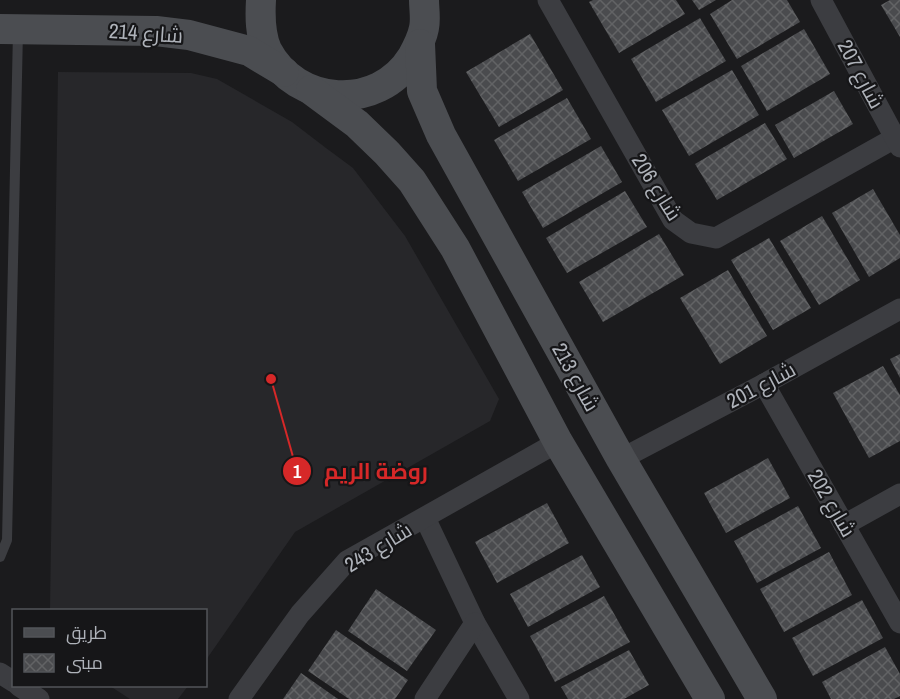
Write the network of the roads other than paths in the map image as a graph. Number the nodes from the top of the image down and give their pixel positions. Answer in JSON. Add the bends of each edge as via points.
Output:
{"nodes":[{"id":1,"x":261,"y":0,"type":"edge"},
{"id":2,"x":424,"y":0,"type":"edge"},
{"id":3,"x":548,"y":0,"type":"edge"},
{"id":4,"x":821,"y":0,"type":"edge"},
{"id":5,"x":9,"y":29,"type":"edge"},
{"id":6,"x":420,"y":44,"type":"junction"},
{"id":7,"x":284,"y":72,"type":"junction"},
{"id":8,"x":311,"y":90,"type":"junction"},
{"id":9,"x":898,"y":143,"type":"edge"},
{"id":10,"x":454,"y":248,"type":"junction"},
{"id":11,"x":537,"y":305,"type":"junction"},
{"id":12,"x":900,"y":309,"type":"edge"},
{"id":13,"x":764,"y":384,"type":"junction"},
{"id":14,"x":558,"y":442,"type":"junction"},
{"id":15,"x":621,"y":459,"type":"junction"},
{"id":16,"x":900,"y":494,"type":"edge"},
{"id":17,"x":425,"y":518,"type":"junction"},
{"id":18,"x":844,"y":525,"type":"junction"},
{"id":19,"x":0,"y":557,"type":"edge"},
{"id":20,"x":475,"y":623,"type":"junction"},
{"id":21,"x":900,"y":623,"type":"edge"},
{"id":22,"x":239,"y":699,"type":"edge"},
{"id":23,"x":425,"y":699,"type":"edge"},
{"id":24,"x":519,"y":699,"type":"edge"},
{"id":25,"x":710,"y":699,"type":"edge"},
{"id":26,"x":762,"y":699,"type":"edge"}],
"edges":[{"from":1,"to":7,"type":"street","via":[[259,21],[267,49]]},
{"from":2,"to":6,"type":"street","name":"شارع 213"},
{"from":3,"to":9,"type":"street","name":"شارع 206","via":[[673,220],[691,233],[716,238]]},
{"from":4,"to":9,"type":"street","name":"شارع 207"},
{"from":5,"to":7,"type":"street","name":"شارع 214","via":[[189,35],[249,51]]},
{"from":5,"to":19,"type":"lane","via":[[7,540]]},
{"from":6,"to":8,"type":"street","via":[[405,68],[375,89],[339,96]]},
{"from":6,"to":11,"type":"street","name":"شارع 213","via":[[422,91],[431,113]]},
{"from":7,"to":8,"type":"street","name":"شارع 214"},
{"from":8,"to":10,"type":"street","via":[[357,124],[387,153],[412,181]]},
{"from":10,"to":11,"type":"street","via":[[472,239],[481,243],[511,285]]},
{"from":10,"to":14,"type":"street"},
{"from":11,"to":15,"type":"street","name":"شارع 213"},
{"from":12,"to":13,"type":"street","name":"شارع 201"},
{"from":13,"to":15,"type":"street","name":"شارع 201"},
{"from":13,"to":18,"type":"street","name":"شارع 202"},
{"from":14,"to":17,"type":"street","name":"شارع 243"},
{"from":14,"to":25,"type":"street"},
{"from":15,"to":26,"type":"street","name":"شارع 213"},
{"from":16,"to":18,"type":"street"},
{"from":17,"to":20,"type":"street"},
{"from":17,"to":22,"type":"street","name":"شارع 243","via":[[346,561],[300,614]]},
{"from":18,"to":21,"type":"street","name":"شارع 202"},
{"from":20,"to":23,"type":"street"},
{"from":20,"to":24,"type":"street"}]}
